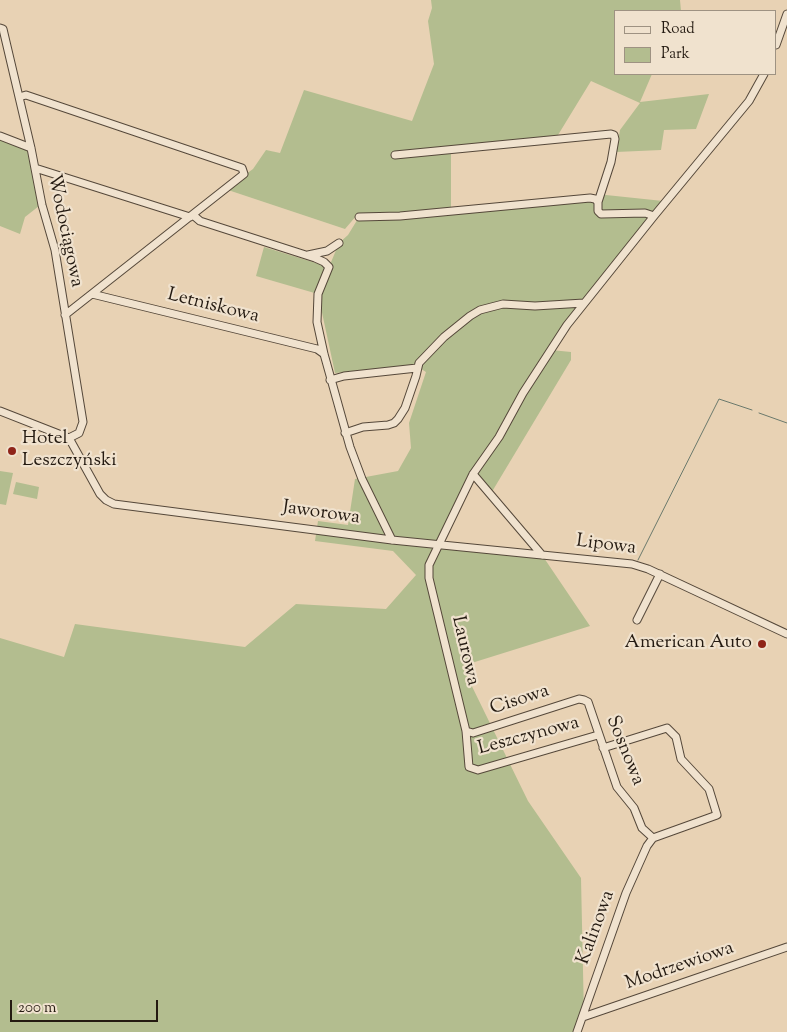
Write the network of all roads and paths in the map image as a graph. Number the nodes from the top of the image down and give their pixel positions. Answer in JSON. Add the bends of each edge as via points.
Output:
{"nodes":[{"id":1,"x":787,"y":14,"type":"edge"},
{"id":2,"x":0,"y":28,"type":"edge"},
{"id":3,"x":777,"y":42,"type":"edge"},
{"id":4,"x":763,"y":75,"type":"edge"},
{"id":5,"x":19,"y":97,"type":"junction"},
{"id":6,"x":0,"y":136,"type":"edge"},
{"id":7,"x":31,"y":148,"type":"junction"},
{"id":8,"x":395,"y":155,"type":"dead end"},
{"id":9,"x":34,"y":168,"type":"junction"},
{"id":10,"x":598,"y":202,"type":"junction"},
{"id":11,"x":192,"y":216,"type":"junction"},
{"id":12,"x":654,"y":216,"type":"junction"},
{"id":13,"x":359,"y":217,"type":"dead end"},
{"id":14,"x":339,"y":243,"type":"dead end"},
{"id":15,"x":303,"y":255,"type":"junction"},
{"id":16,"x":92,"y":294,"type":"junction"},
{"id":17,"x":584,"y":303,"type":"junction"},
{"id":18,"x":65,"y":315,"type":"junction"},
{"id":19,"x":324,"y":354,"type":"junction"},
{"id":20,"x":417,"y":368,"type":"junction"},
{"id":21,"x":330,"y":380,"type":"junction"},
{"id":22,"x":0,"y":410,"type":"edge"},
{"id":23,"x":345,"y":433,"type":"junction"},
{"id":24,"x":69,"y":438,"type":"junction"},
{"id":25,"x":473,"y":474,"type":"junction"},
{"id":26,"x":392,"y":540,"type":"junction"},
{"id":27,"x":438,"y":545,"type":"junction"},
{"id":28,"x":542,"y":555,"type":"junction"},
{"id":29,"x":660,"y":574,"type":"junction"},
{"id":30,"x":637,"y":620,"type":"dead end"},
{"id":31,"x":787,"y":634,"type":"edge"},
{"id":32,"x":584,"y":700,"type":"joint"},
{"id":33,"x":466,"y":731,"type":"junction"},
{"id":34,"x":598,"y":735,"type":"junction"},
{"id":35,"x":603,"y":748,"type":"junction"},
{"id":36,"x":469,"y":767,"type":"joint"},
{"id":37,"x":653,"y":838,"type":"junction"},
{"id":38,"x":787,"y":947,"type":"edge"},
{"id":39,"x":583,"y":1017,"type":"junction"},
{"id":40,"x":577,"y":1032,"type":"edge"}],
"edges":[{"from":1,"to":3,"type":"street"},
{"from":2,"to":5,"type":"street","name":"Wodociągowa","via":[[3,29]]},
{"from":4,"to":12,"type":"street","name":"Laurowa","via":[[749,102]]},
{"from":5,"to":7,"type":"street","name":"Wodociągowa"},
{"from":5,"to":11,"type":"street","via":[[26,95],[242,168],[244,174]]},
{"from":6,"to":7,"type":"street"},
{"from":7,"to":9,"type":"street","name":"Wodociągowa"},
{"from":8,"to":10,"type":"street","via":[[611,134],[615,138],[611,162]]},
{"from":9,"to":11,"type":"street"},
{"from":9,"to":18,"type":"street","name":"Wodociągowa","via":[[55,250]]},
{"from":10,"to":12,"type":"street","via":[[598,211],[606,215],[645,213]]},
{"from":10,"to":13,"type":"street","via":[[590,198]]},
{"from":11,"to":15,"type":"street","via":[[210,225]]},
{"from":11,"to":16,"type":"street"},
{"from":12,"to":17,"type":"street","name":"Laurowa"},
{"from":14,"to":15,"type":"street","via":[[324,252]]},
{"from":15,"to":19,"type":"street","via":[[329,267],[318,294],[317,322]]},
{"from":16,"to":18,"type":"street"},
{"from":16,"to":19,"type":"street","name":"Letniskowa","via":[[318,349]]},
{"from":17,"to":20,"type":"street","via":[[504,304],[480,310],[444,337]]},
{"from":17,"to":25,"type":"street","name":"Laurowa","via":[[550,350],[499,437]]},
{"from":18,"to":24,"type":"street","name":"Wodociągowa","via":[[83,422],[79,433]]},
{"from":19,"to":21,"type":"street"},
{"from":20,"to":21,"type":"street"},
{"from":20,"to":23,"type":"street","via":[[398,420]]},
{"from":21,"to":23,"type":"street"},
{"from":22,"to":24,"type":"street"},
{"from":23,"to":26,"type":"street","via":[[362,479]]},
{"from":24,"to":26,"type":"street","name":"Jaworowa","via":[[100,494],[114,504]]},
{"from":25,"to":27,"type":"street","name":"Laurowa"},
{"from":25,"to":28,"type":"street"},
{"from":26,"to":27,"type":"street","name":"Jaworowa"},
{"from":27,"to":28,"type":"street","name":"Jaworowa"},
{"from":27,"to":33,"type":"street","name":"Laurowa","via":[[429,565],[430,578]]},
{"from":28,"to":29,"type":"street","name":"Lipowa","via":[[632,564]]},
{"from":29,"to":30,"type":"street"},
{"from":29,"to":31,"type":"street","name":"Lipowa"},
{"from":32,"to":33,"type":"street","name":"Cisowa","via":[[473,733]]},
{"from":32,"to":34,"type":"street","name":"Sosnowa","via":[[588,702]]},
{"from":33,"to":36,"type":"street","name":"Laurowa"},
{"from":34,"to":35,"type":"street","name":"Sosnowa"},
{"from":34,"to":36,"type":"street","name":"Leszczynowa","via":[[478,770]]},
{"from":35,"to":37,"type":"street","name":"Sosnowa","via":[[617,787],[634,808],[642,828]]},
{"from":35,"to":37,"type":"street","via":[[667,728],[676,737],[681,759],[709,789],[717,815]]},
{"from":37,"to":39,"type":"street","name":"Kalinowa","via":[[626,893]]},
{"from":38,"to":39,"type":"street","name":"Modrzewiowa"},
{"from":39,"to":40,"type":"street","name":"Kalinowa"}]}
